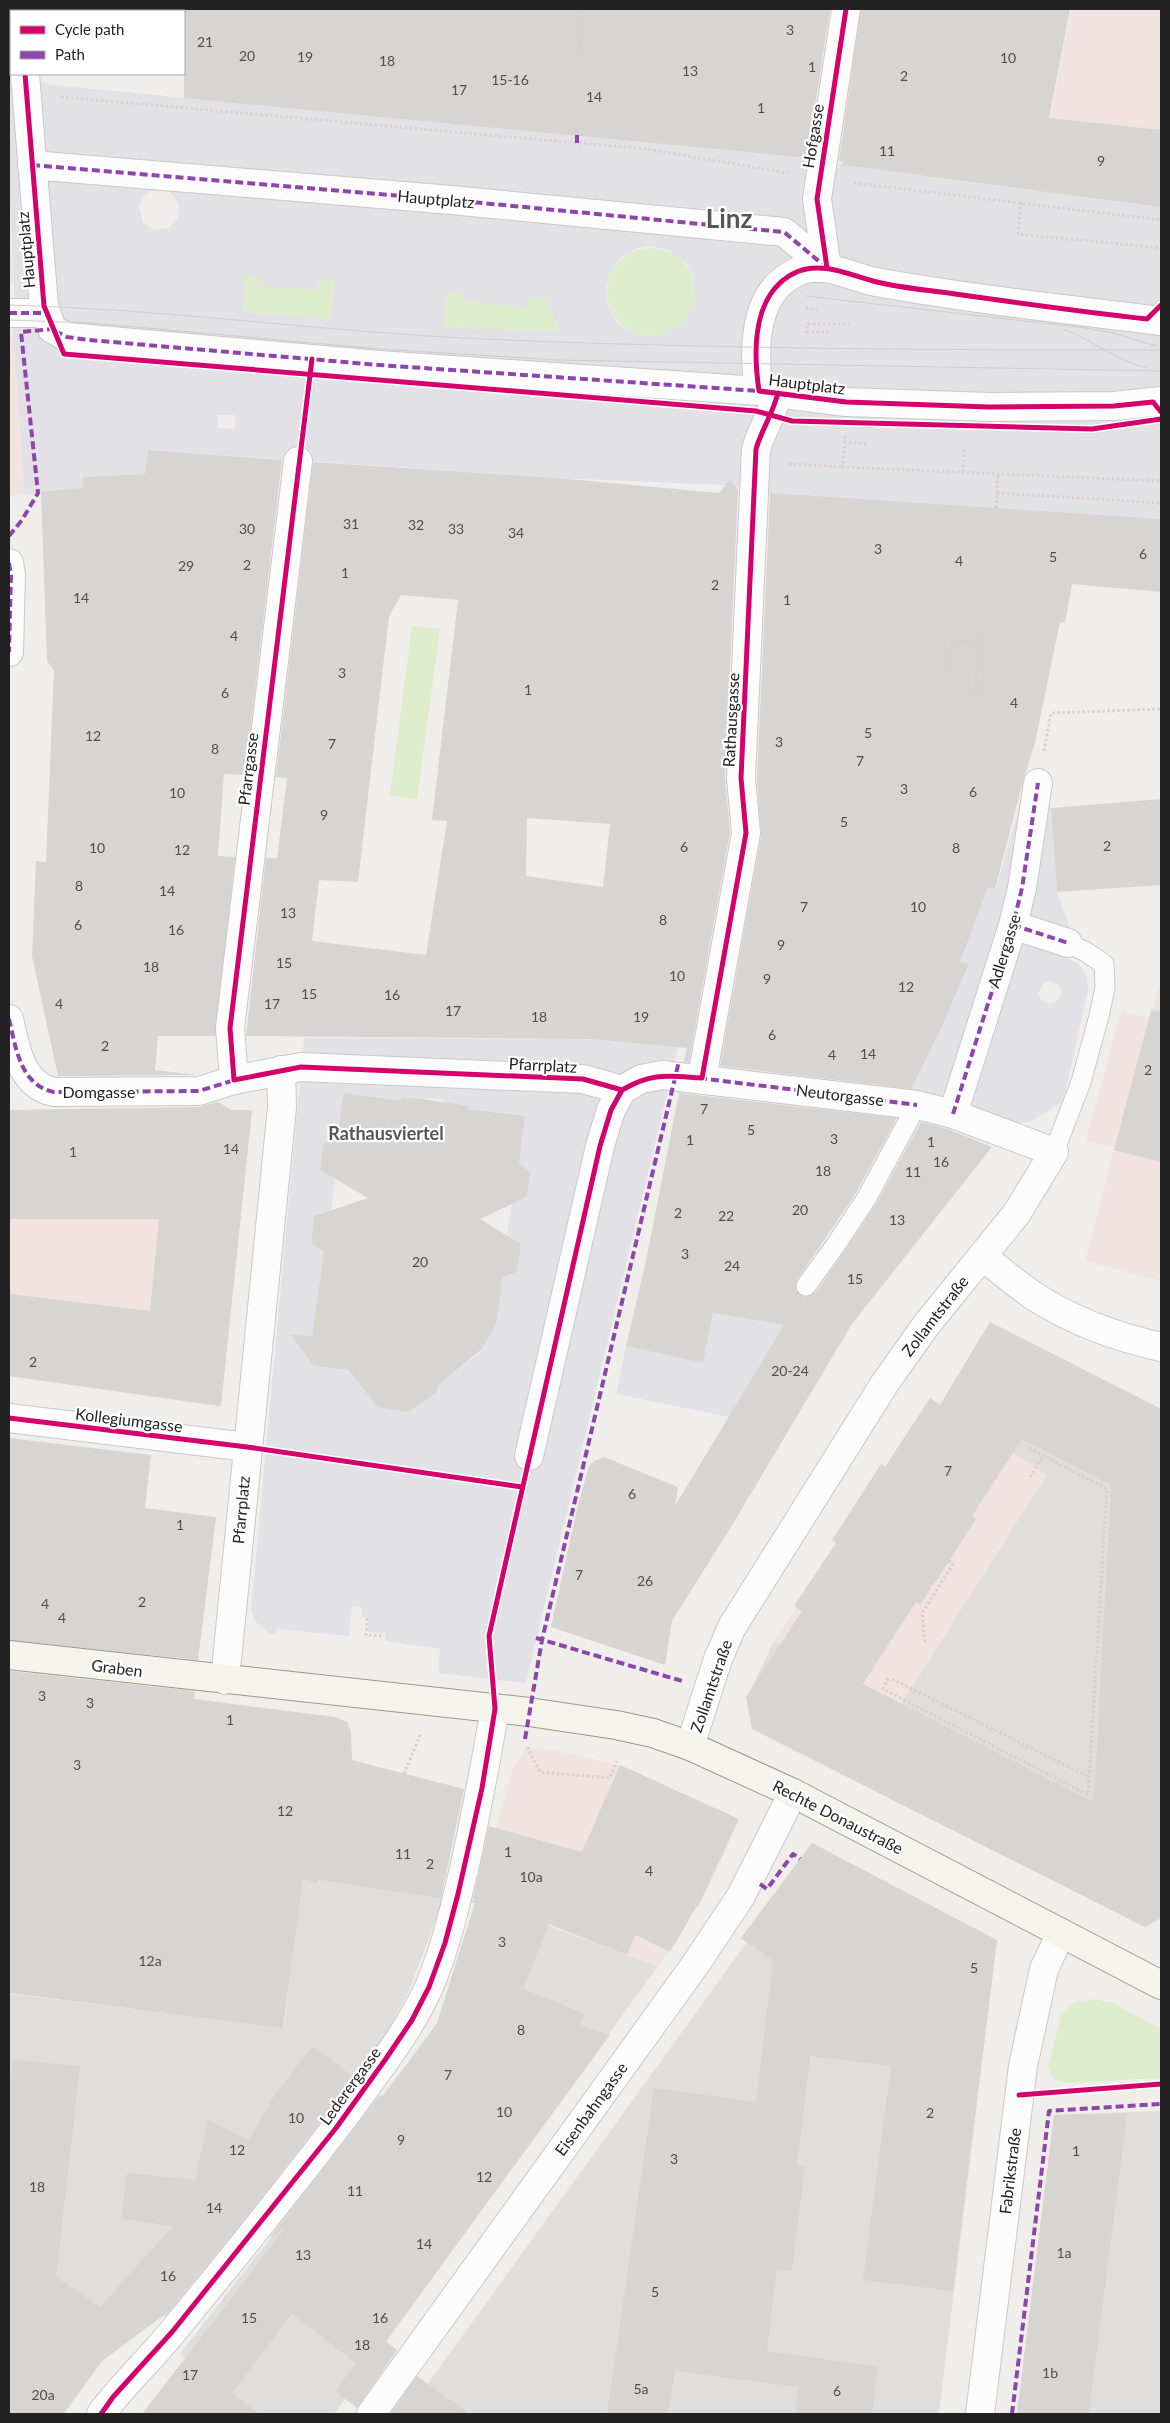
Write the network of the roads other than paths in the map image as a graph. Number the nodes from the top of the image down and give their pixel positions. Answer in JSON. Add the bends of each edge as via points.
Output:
{"nodes":[{"id":1,"x":846,"y":9,"type":"edge"},
{"id":2,"x":25,"y":76,"type":"edge"},
{"id":3,"x":32,"y":165,"type":"junction"},
{"id":4,"x":827,"y":268,"type":"junction"},
{"id":5,"x":9,"y":313,"type":"edge"},
{"id":6,"x":45,"y":314,"type":"junction"},
{"id":7,"x":1161,"y":321,"type":"edge"},
{"id":8,"x":769,"y":392,"type":"junction"},
{"id":9,"x":1161,"y":401,"type":"edge"},
{"id":10,"x":298,"y":461,"type":"dead end"},
{"id":11,"x":9,"y":563,"type":"edge"},
{"id":12,"x":9,"y":652,"type":"edge"},
{"id":13,"x":1038,"y":783,"type":"dead end"},
{"id":14,"x":1013,"y":925,"type":"junction"},
{"id":15,"x":1068,"y":943,"type":"joint"},
{"id":16,"x":9,"y":1019,"type":"edge"},
{"id":17,"x":281,"y":1070,"type":"junction"},
{"id":18,"x":702,"y":1078,"type":"junction"},
{"id":19,"x":234,"y":1080,"type":"junction"},
{"id":20,"x":622,"y":1090,"type":"junction"},
{"id":21,"x":917,"y":1105,"type":"junction"},
{"id":22,"x":953,"y":1114,"type":"junction"},
{"id":23,"x":1054,"y":1152,"type":"junction"},
{"id":24,"x":982,"y":1256,"type":"junction"},
{"id":25,"x":806,"y":1286,"type":"dead end"},
{"id":26,"x":1161,"y":1347,"type":"edge"},
{"id":27,"x":9,"y":1418,"type":"edge"},
{"id":28,"x":247,"y":1446,"type":"junction"},
{"id":29,"x":529,"y":1456,"type":"dead end"},
{"id":30,"x":9,"y":1655,"type":"edge"},
{"id":31,"x":225,"y":1680,"type":"junction"},
{"id":32,"x":494,"y":1709,"type":"junction"},
{"id":33,"x":690,"y":1746,"type":"junction"},
{"id":34,"x":793,"y":1793,"type":"junction"},
{"id":35,"x":1061,"y":1932,"type":"junction"},
{"id":36,"x":1161,"y":1985,"type":"edge"},
{"id":37,"x":101,"y":2414,"type":"edge"},
{"id":38,"x":371,"y":2414,"type":"edge"},
{"id":39,"x":980,"y":2414,"type":"edge"}],
"edges":[{"from":1,"to":4,"type":"street","name":"Hofgasse","via":[[817,199]]},
{"from":2,"to":3,"type":"street","name":"Hauptplatz"},
{"from":3,"to":4,"type":"street","name":"Hauptplatz","via":[[784,232]]},
{"from":3,"to":6,"type":"street","name":"Hauptplatz"},
{"from":4,"to":7,"type":"street","name":"Hauptplatz","via":[[875,281]]},
{"from":4,"to":8,"type":"street","name":"Hauptplatz","via":[[800,271],[783,281],[769,298],[758,323],[755,364]]},
{"from":5,"to":6,"type":"street"},
{"from":6,"to":8,"type":"street","name":"Hauptplatz","via":[[52,329],[89,340],[379,365]]},
{"from":8,"to":9,"type":"street","name":"Hauptplatz","via":[[846,402],[989,407],[1114,406]]},
{"from":8,"to":18,"type":"street","name":"Rathausgasse","via":[[772,415],[758,442],[755,463],[741,778],[746,834]]},
{"from":10,"to":19,"type":"street","name":"Pfarrgasse","via":[[230,1028]]},
{"from":11,"to":12,"type":"street"},
{"from":13,"to":14,"type":"street","name":"Adlergasse"},
{"from":14,"to":15,"type":"street","name":"Zollamtstraße"},
{"from":14,"to":22,"type":"street","name":"Adlergasse"},
{"from":15,"to":23,"type":"lane","name":"Zollamtstraße","via":[[1104,964],[1105,988],[1081,1082]]},
{"from":16,"to":19,"type":"street","name":"Domgasse","via":[[20,1063],[34,1084],[44,1090],[199,1091]]},
{"from":17,"to":19,"type":"street","name":"Pfarrplatz"},
{"from":17,"to":20,"type":"street","name":"Pfarrplatz","via":[[301,1067],[584,1079]]},
{"from":17,"to":28,"type":"street","name":"Pfarrplatz","via":[[282,1107]]},
{"from":18,"to":20,"type":"street","name":"Neutorgasse","via":[[662,1075],[642,1079]]},
{"from":18,"to":21,"type":"street","name":"Neutorgasse"},
{"from":20,"to":29,"type":"street","via":[[611,1110],[600,1146]]},
{"from":21,"to":22,"type":"street","name":"Neutorgasse"},
{"from":21,"to":25,"type":"lane","via":[[866,1199]]},
{"from":22,"to":23,"type":"street","name":"Neutorgasse"},
{"from":23,"to":24,"type":"street","name":"Zollamtstraße","via":[[1017,1214]]},
{"from":24,"to":26,"type":"street","via":[[1034,1296],[1063,1313],[1104,1331]]},
{"from":24,"to":33,"type":"street","name":"Zollamtstraße","via":[[885,1383],[732,1627],[718,1659]]},
{"from":27,"to":28,"type":"street","name":"Kollegiumgasse"},
{"from":28,"to":31,"type":"street","name":"Pfarrplatz"},
{"from":30,"to":31,"type":"main road","name":"Graben"},
{"from":31,"to":32,"type":"main road"},
{"from":32,"to":33,"type":"main road","name":"Rechte Donaustraße","via":[[616,1725]]},
{"from":32,"to":37,"type":"street","name":"Lederergasse","via":[[482,1788],[458,1894],[429,1987],[412,2020],[336,2128],[172,2332]]},
{"from":33,"to":34,"type":"main road","name":"Rechte Donaustraße"},
{"from":34,"to":35,"type":"main road","name":"Rechte Donaustraße"},
{"from":34,"to":38,"type":"street","name":"Eisenbahngasse","via":[[741,1896],[695,1965]]},
{"from":35,"to":36,"type":"main road","name":"Rechte Donaustraße"},
{"from":35,"to":39,"type":"street","name":"Fabrikstraße","via":[[1044,1969],[1019,2095]]}]}
